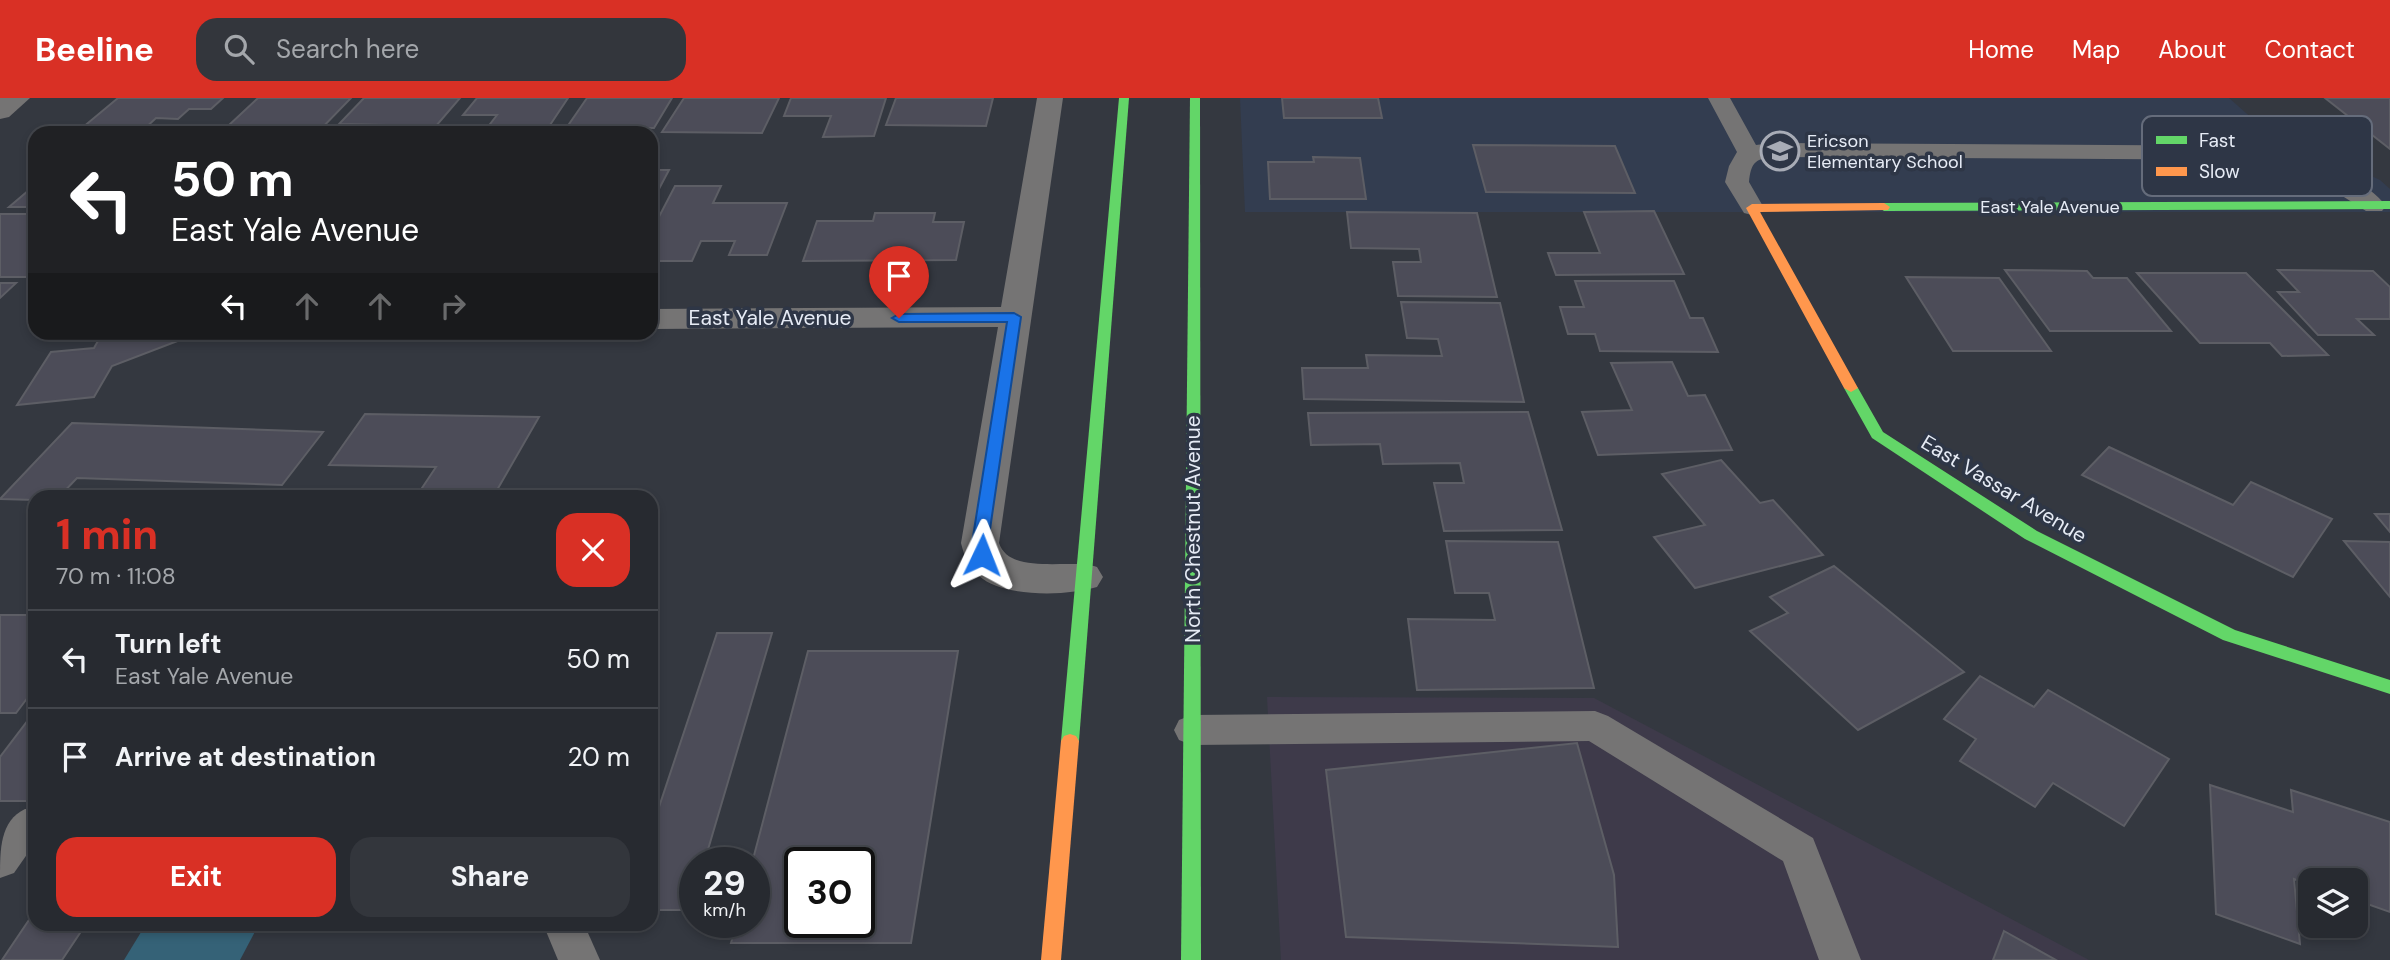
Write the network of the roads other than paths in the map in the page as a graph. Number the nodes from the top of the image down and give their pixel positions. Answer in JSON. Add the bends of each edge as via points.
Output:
{"nodes":[{"id":1,"x":17,"y":98,"type":"edge"},
{"id":2,"x":1050,"y":98,"type":"edge"},
{"id":3,"x":1124,"y":98,"type":"edge"},
{"id":4,"x":1195,"y":98,"type":"edge"},
{"id":5,"x":1719,"y":98,"type":"edge"},
{"id":6,"x":0,"y":111,"type":"edge"},
{"id":7,"x":2142,"y":152,"type":"edge"},
{"id":8,"x":1749,"y":153,"type":"junction"},
{"id":9,"x":2364,"y":196,"type":"edge"},
{"id":10,"x":2382,"y":206,"type":"edge"},
{"id":11,"x":1752,"y":208,"type":"junction"},
{"id":12,"x":1014,"y":317,"type":"junction"},
{"id":13,"x":658,"y":319,"type":"edge"},
{"id":14,"x":1083,"y":577,"type":"junction"},
{"id":15,"x":2390,"y":687,"type":"edge"},
{"id":16,"x":1192,"y":730,"type":"junction"},
{"id":17,"x":28,"y":826,"type":"edge"},
{"id":18,"x":0,"y":861,"type":"edge"},
{"id":19,"x":566,"y":931,"type":"edge"},
{"id":20,"x":579,"y":960,"type":"edge"},
{"id":21,"x":1051,"y":960,"type":"edge"},
{"id":22,"x":1191,"y":960,"type":"edge"},
{"id":23,"x":1840,"y":960,"type":"edge"}],
"edges":[{"from":1,"to":6,"type":"street"},
{"from":2,"to":12,"type":"street"},
{"from":3,"to":14,"type":"main road"},
{"from":4,"to":16,"type":"main road","name":"North Chestnut Avenue"},
{"from":5,"to":8,"type":"lane"},
{"from":7,"to":8,"type":"lane"},
{"from":8,"to":11,"type":"lane","via":[[1740,161],[1737,182]]},
{"from":9,"to":10,"type":"lane"},
{"from":10,"to":11,"type":"main road","name":"East Yale Avenue"},
{"from":11,"to":15,"type":"main road","name":"East Vassar Avenue","via":[[1877,435],[2031,535],[2229,635]]},
{"from":12,"to":13,"type":"street","name":"East Yale Avenue"},
{"from":12,"to":14,"type":"street","via":[[980,543],[982,555],[997,571],[1018,576]]},
{"from":14,"to":21,"type":"main road"},
{"from":16,"to":22,"type":"main road","name":"North Chestnut Avenue"},
{"from":16,"to":23,"type":"lane","via":[[1595,726],[1799,850]]},
{"from":17,"to":18,"type":"lane"},
{"from":19,"to":20,"type":"lane"}]}
